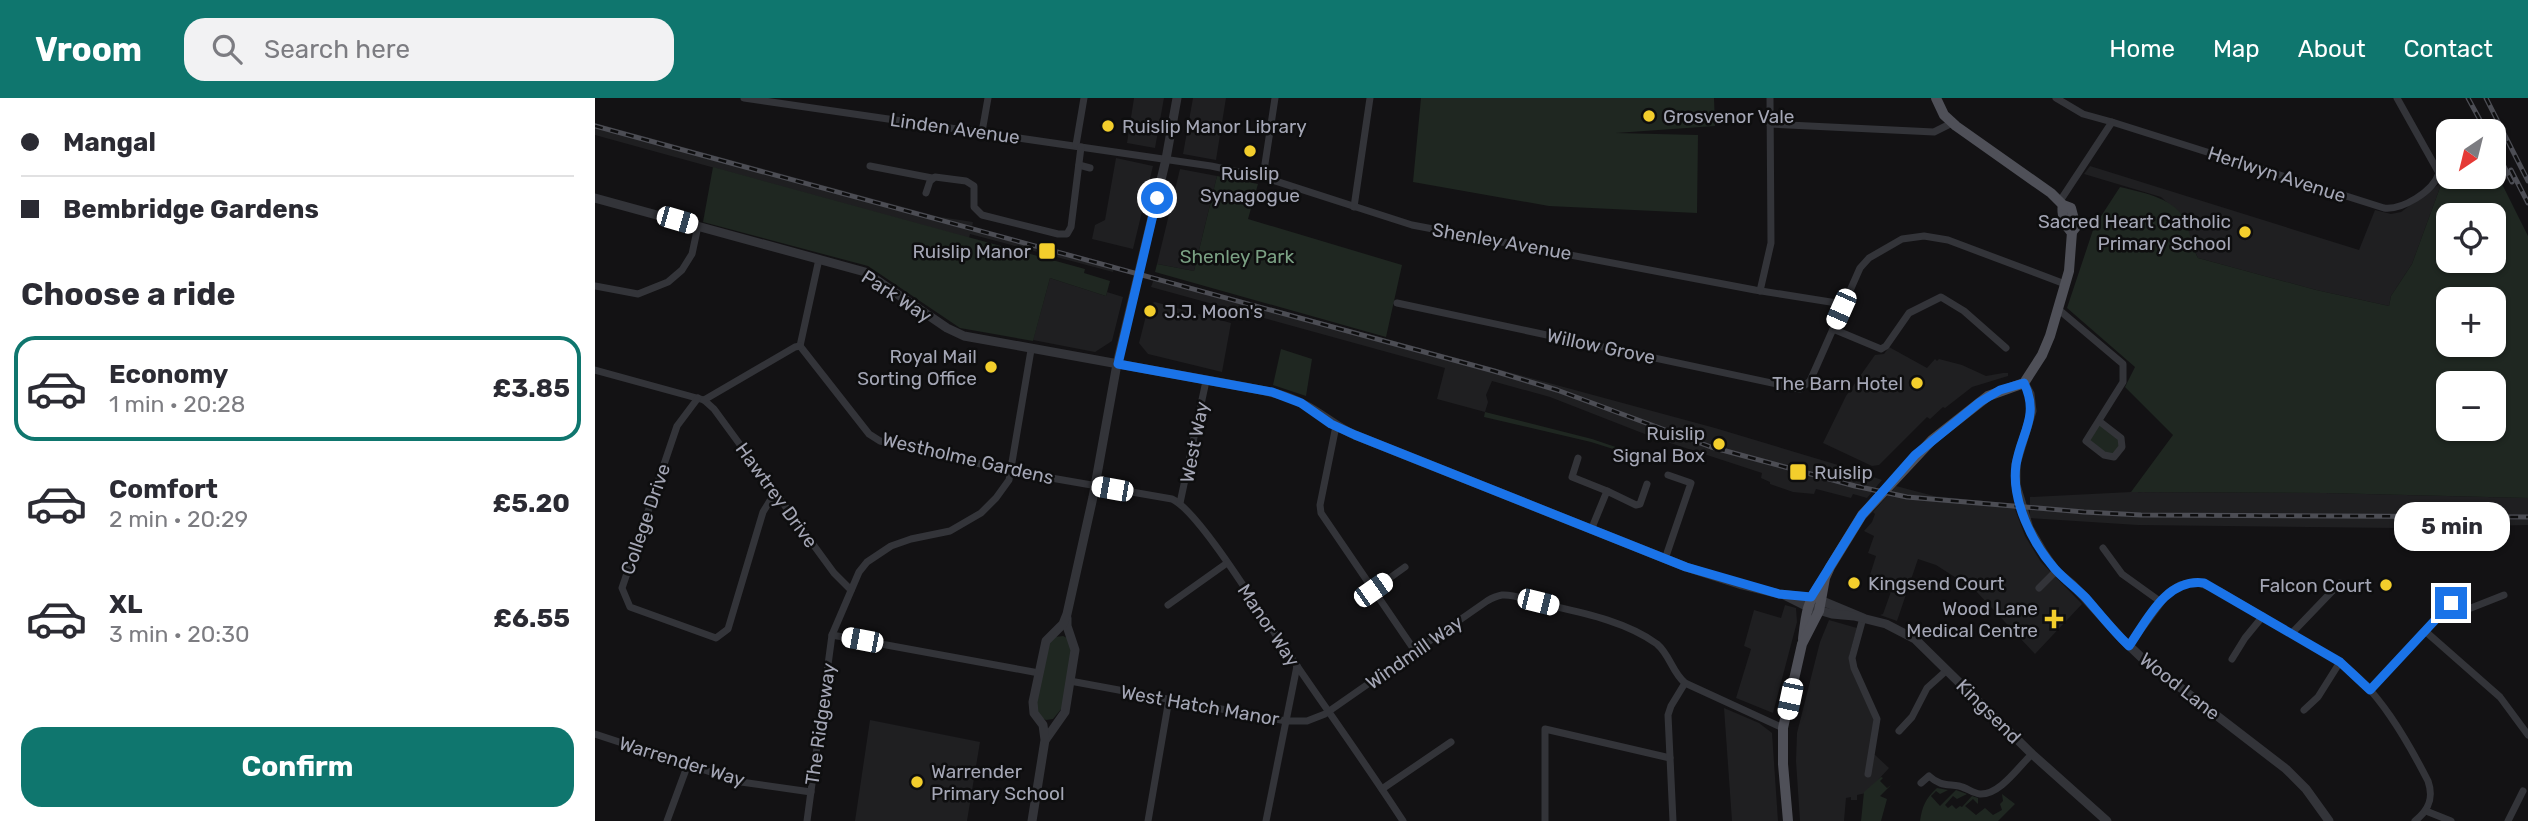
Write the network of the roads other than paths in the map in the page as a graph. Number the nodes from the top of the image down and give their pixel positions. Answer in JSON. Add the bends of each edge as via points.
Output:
{"nodes":[{"id":1,"x":744,"y":98,"type":"edge"},
{"id":2,"x":988,"y":98,"type":"edge"},
{"id":3,"x":1084,"y":98,"type":"edge"},
{"id":4,"x":1177,"y":98,"type":"edge"},
{"id":5,"x":1275,"y":98,"type":"edge"},
{"id":6,"x":1370,"y":98,"type":"edge"},
{"id":7,"x":1770,"y":98,"type":"edge"},
{"id":8,"x":1936,"y":98,"type":"edge"},
{"id":9,"x":2056,"y":98,"type":"edge"},
{"id":10,"x":2397,"y":98,"type":"edge"},
{"id":11,"x":2112,"y":122,"type":"junction"},
{"id":12,"x":1952,"y":123,"type":"junction"},
{"id":13,"x":1770,"y":124,"type":"junction"},
{"id":14,"x":982,"y":132,"type":"junction"},
{"id":15,"x":1079,"y":146,"type":"junction"},
{"id":16,"x":1166,"y":159,"type":"junction"},
{"id":17,"x":1079,"y":165,"type":"junction"},
{"id":18,"x":870,"y":166,"type":"dead end"},
{"id":19,"x":1090,"y":168,"type":"dead end"},
{"id":20,"x":1263,"y":177,"type":"junction"},
{"id":21,"x":932,"y":178,"type":"junction"},
{"id":22,"x":926,"y":193,"type":"dead end"},
{"id":23,"x":595,"y":198,"type":"edge"},
{"id":24,"x":2062,"y":203,"type":"junction"},
{"id":25,"x":1354,"y":207,"type":"junction"},
{"id":26,"x":1072,"y":215,"type":"junction"},
{"id":27,"x":1082,"y":216,"type":"dead end"},
{"id":28,"x":698,"y":226,"type":"junction"},
{"id":29,"x":819,"y":259,"type":"junction"},
{"id":30,"x":2065,"y":284,"type":"junction"},
{"id":31,"x":595,"y":286,"type":"edge"},
{"id":32,"x":1760,"y":291,"type":"junction"},
{"id":33,"x":1397,"y":303,"type":"dead end"},
{"id":34,"x":1843,"y":304,"type":"junction"},
{"id":35,"x":2058,"y":309,"type":"junction"},
{"id":36,"x":1833,"y":328,"type":"junction"},
{"id":37,"x":800,"y":346,"type":"junction"},
{"id":38,"x":2006,"y":348,"type":"dead end"},
{"id":39,"x":1031,"y":349,"type":"junction"},
{"id":40,"x":1118,"y":364,"type":"junction"},
{"id":41,"x":595,"y":370,"type":"edge"},
{"id":42,"x":1206,"y":380,"type":"junction"},
{"id":43,"x":2024,"y":383,"type":"junction"},
{"id":44,"x":701,"y":399,"type":"junction"},
{"id":45,"x":2099,"y":421,"type":"junction"},
{"id":46,"x":1336,"y":426,"type":"junction"},
{"id":47,"x":1578,"y":458,"type":"dead end"},
{"id":48,"x":1011,"y":471,"type":"junction"},
{"id":49,"x":1668,"y":475,"type":"dead end"},
{"id":50,"x":1647,"y":484,"type":"dead end"},
{"id":51,"x":1095,"y":486,"type":"junction"},
{"id":52,"x":1607,"y":491,"type":"junction"},
{"id":53,"x":774,"y":494,"type":"junction"},
{"id":54,"x":1181,"y":503,"type":"junction"},
{"id":55,"x":1591,"y":530,"type":"junction"},
{"id":56,"x":2103,"y":548,"type":"dead end"},
{"id":57,"x":1665,"y":559,"type":"junction"},
{"id":58,"x":1227,"y":563,"type":"junction"},
{"id":59,"x":1405,"y":567,"type":"dead end"},
{"id":60,"x":2056,"y":571,"type":"junction"},
{"id":61,"x":2340,"y":583,"type":"dead end"},
{"id":62,"x":2039,"y":588,"type":"dead end"},
{"id":63,"x":851,"y":590,"type":"junction"},
{"id":64,"x":1373,"y":590,"type":"junction"},
{"id":65,"x":2504,"y":595,"type":"dead end"},
{"id":66,"x":2161,"y":602,"type":"junction"},
{"id":67,"x":1813,"y":604,"type":"junction"},
{"id":68,"x":1168,"y":605,"type":"dead end"},
{"id":69,"x":1067,"y":614,"type":"junction"},
{"id":70,"x":2263,"y":616,"type":"junction"},
{"id":71,"x":1863,"y":618,"type":"junction"},
{"id":72,"x":2425,"y":631,"type":"junction"},
{"id":73,"x":2291,"y":634,"type":"junction"},
{"id":74,"x":832,"y":635,"type":"junction"},
{"id":75,"x":2129,"y":646,"type":"junction"},
{"id":76,"x":1415,"y":651,"type":"junction"},
{"id":77,"x":2232,"y":661,"type":"dead end"},
{"id":78,"x":2340,"y":662,"type":"junction"},
{"id":79,"x":1297,"y":666,"type":"junction"},
{"id":80,"x":1947,"y":670,"type":"junction"},
{"id":81,"x":1039,"y":673,"type":"junction"},
{"id":82,"x":1070,"y":681,"type":"junction"},
{"id":83,"x":1685,"y":683,"type":"junction"},
{"id":84,"x":2370,"y":690,"type":"junction"},
{"id":85,"x":1169,"y":699,"type":"junction"},
{"id":86,"x":2302,"y":711,"type":"dead end"},
{"id":87,"x":1329,"y":712,"type":"junction"},
{"id":88,"x":1286,"y":721,"type":"junction"},
{"id":89,"x":1783,"y":728,"type":"junction"},
{"id":90,"x":1899,"y":731,"type":"dead end"},
{"id":91,"x":595,"y":734,"type":"edge"},
{"id":92,"x":2528,"y":735,"type":"edge"},
{"id":93,"x":1045,"y":740,"type":"junction"},
{"id":94,"x":1451,"y":742,"type":"dead end"},
{"id":95,"x":2032,"y":754,"type":"junction"},
{"id":96,"x":1669,"y":758,"type":"junction"},
{"id":97,"x":688,"y":764,"type":"junction"},
{"id":98,"x":1868,"y":774,"type":"dead end"},
{"id":99,"x":1921,"y":783,"type":"dead end"},
{"id":100,"x":1382,"y":789,"type":"junction"},
{"id":101,"x":2523,"y":791,"type":"dead end"},
{"id":102,"x":811,"y":792,"type":"junction"},
{"id":103,"x":2426,"y":811,"type":"junction"},
{"id":104,"x":667,"y":821,"type":"edge"},
{"id":105,"x":807,"y":821,"type":"edge"},
{"id":106,"x":1032,"y":821,"type":"edge"},
{"id":107,"x":1148,"y":821,"type":"edge"},
{"id":108,"x":1266,"y":821,"type":"edge"},
{"id":109,"x":1403,"y":821,"type":"edge"},
{"id":110,"x":1545,"y":821,"type":"edge"},
{"id":111,"x":1674,"y":821,"type":"edge"},
{"id":112,"x":1789,"y":821,"type":"edge"},
{"id":113,"x":2107,"y":821,"type":"edge"},
{"id":114,"x":2329,"y":821,"type":"edge"},
{"id":115,"x":2415,"y":821,"type":"edge"},
{"id":116,"x":2451,"y":821,"type":"edge"},
{"id":117,"x":2508,"y":821,"type":"edge"}],
"edges":[{"from":1,"to":14,"type":"street","name":"Linden Avenue"},
{"from":2,"to":14,"type":"street"},
{"from":3,"to":15,"type":"street"},
{"from":4,"to":16,"type":"street"},
{"from":5,"to":20,"type":"street"},
{"from":6,"to":25,"type":"street"},
{"from":7,"to":13,"type":"street"},
{"from":8,"to":12,"type":"main road"},
{"from":9,"to":11,"type":"street","via":[[2083,114]]},
{"from":10,"to":11,"type":"street","name":"Herlwyn Avenue","via":[[2439,173],[2428,189],[2393,209]]},
{"from":11,"to":24,"type":"street"},
{"from":12,"to":13,"type":"street","via":[[1934,132]]},
{"from":12,"to":24,"type":"main road"},
{"from":13,"to":32,"type":"street","via":[[1771,243]]},
{"from":14,"to":15,"type":"street","name":"Linden Avenue"},
{"from":15,"to":16,"type":"street","name":"Linden Avenue"},
{"from":15,"to":17,"type":"street"},
{"from":16,"to":20,"type":"street","name":"Shenley Avenue"},
{"from":16,"to":40,"type":"street"},
{"from":17,"to":19,"type":"street"},
{"from":17,"to":26,"type":"street"},
{"from":18,"to":21,"type":"street"},
{"from":20,"to":25,"type":"street","name":"Shenley Avenue"},
{"from":21,"to":22,"type":"street"},
{"from":21,"to":26,"type":"street","via":[[972,183],[974,207],[982,215],[1058,234],[1069,232]]},
{"from":23,"to":28,"type":"street","name":"Park Way"},
{"from":24,"to":30,"type":"main road","via":[[2067,229],[2072,232]]},
{"from":25,"to":32,"type":"street","name":"Shenley Avenue","via":[[1412,225]]},
{"from":26,"to":27,"type":"street"},
{"from":28,"to":29,"type":"street","name":"Park Way"},
{"from":28,"to":31,"type":"street","via":[[692,254],[668,282],[638,294]]},
{"from":29,"to":37,"type":"street"},
{"from":29,"to":39,"type":"street","name":"Park Way","via":[[865,272],[955,333]]},
{"from":30,"to":34,"type":"street","via":[[1948,240],[1913,237],[1864,263]]},
{"from":30,"to":35,"type":"main road"},
{"from":32,"to":34,"type":"street","name":"Shenley Avenue"},
{"from":33,"to":36,"type":"street","name":"Willow Grove","via":[[1804,387]]},
{"from":34,"to":36,"type":"street"},
{"from":35,"to":43,"type":"main road","via":[[2046,346]]},
{"from":35,"to":45,"type":"street","via":[[2123,364],[2123,382]]},
{"from":36,"to":38,"type":"street","via":[[1881,349],[1909,313],[1941,297],[1957,305]]},
{"from":37,"to":44,"type":"street"},
{"from":37,"to":48,"type":"street","name":"Westholme Gardens","via":[[869,434],[880,441]]},
{"from":39,"to":40,"type":"street","name":"Park Way"},
{"from":39,"to":48,"type":"street"},
{"from":40,"to":42,"type":"street","name":"Park Way"},
{"from":40,"to":51,"type":"street"},
{"from":41,"to":44,"type":"street"},
{"from":42,"to":46,"type":"street","name":"Park Way","via":[[1289,397]]},
{"from":42,"to":54,"type":"street","name":"West Way"},
{"from":43,"to":60,"type":"street","name":"Wood Lane","via":[[2032,411],[2016,464],[2018,496],[2029,528]]},
{"from":43,"to":67,"type":"main road","via":[[1980,402],[1906,465],[1838,550]]},
{"from":44,"to":53,"type":"street","name":"Hawtrey Drive","via":[[714,409]]},
{"from":44,"to":53,"type":"street","name":"College Drive","via":[[690,406],[677,426],[622,588],[630,607],[716,638],[728,629],[763,512]]},
{"from":45,"to":45,"type":"street","via":[[2086,441],[2114,457],[2122,447],[2121,438]]},
{"from":46,"to":55,"type":"street","name":"Park Way"},
{"from":46,"to":64,"type":"street","via":[[1320,510]]},
{"from":47,"to":52,"type":"street","via":[[1571,477]]},
{"from":48,"to":51,"type":"street","name":"Westholme Gardens"},
{"from":48,"to":63,"type":"street","name":"The Ridgeway","via":[[1009,480],[981,513],[950,531],[891,546],[867,562]]},
{"from":49,"to":57,"type":"street","via":[[1691,483]]},
{"from":50,"to":52,"type":"street","via":[[1636,505]]},
{"from":51,"to":54,"type":"street"},
{"from":51,"to":69,"type":"street"},
{"from":52,"to":55,"type":"street"},
{"from":53,"to":63,"type":"street","name":"Hawtrey Drive"},
{"from":54,"to":58,"type":"street","name":"Manor Way"},
{"from":55,"to":57,"type":"street","name":"Kingsend"},
{"from":56,"to":66,"type":"street","via":[[2122,574]]},
{"from":57,"to":67,"type":"street","name":"Kingsend"},
{"from":58,"to":68,"type":"street"},
{"from":58,"to":79,"type":"street","name":"Manor Way"},
{"from":59,"to":64,"type":"street"},
{"from":60,"to":62,"type":"street"},
{"from":60,"to":75,"type":"street","name":"Wood Lane"},
{"from":61,"to":73,"type":"street"},
{"from":63,"to":74,"type":"street","name":"The Ridgeway"},
{"from":64,"to":76,"type":"street"},
{"from":65,"to":72,"type":"street","via":[[2471,608],[2449,600]]},
{"from":66,"to":70,"type":"street","via":[[2180,585],[2204,583]]},
{"from":66,"to":75,"type":"street"},
{"from":67,"to":71,"type":"street","name":"Kingsend"},
{"from":67,"to":89,"type":"main road"},
{"from":69,"to":81,"type":"street","via":[[1046,641]]},
{"from":69,"to":82,"type":"street","via":[[1075,650]]},
{"from":70,"to":73,"type":"street"},
{"from":70,"to":77,"type":"street"},
{"from":71,"to":80,"type":"street","name":"Kingsend","via":[[1905,632]]},
{"from":71,"to":98,"type":"street","via":[[1852,658],[1877,719]]},
{"from":72,"to":84,"type":"street"},
{"from":72,"to":92,"type":"street","via":[[2504,701]]},
{"from":73,"to":78,"type":"street"},
{"from":74,"to":81,"type":"street"},
{"from":74,"to":102,"type":"street","name":"The Ridgeway"},
{"from":75,"to":114,"type":"street","name":"Wood Lane","via":[[2285,769]]},
{"from":76,"to":83,"type":"street","name":"Windmill Way","via":[[1487,601],[1514,596],[1632,631],[1662,649]]},
{"from":76,"to":87,"type":"street","name":"Windmill Way"},
{"from":78,"to":84,"type":"street"},
{"from":78,"to":86,"type":"street","via":[[2318,697]]},
{"from":79,"to":87,"type":"street","name":"Manor Way"},
{"from":79,"to":88,"type":"street"},
{"from":80,"to":90,"type":"street","via":[[1927,688]]},
{"from":80,"to":95,"type":"street","name":"Kingsend"},
{"from":81,"to":93,"type":"street","via":[[1033,709],[1043,725]]},
{"from":82,"to":85,"type":"street","name":"West Hatch Manor"},
{"from":82,"to":93,"type":"street","via":[[1065,712]]},
{"from":83,"to":89,"type":"street"},
{"from":83,"to":96,"type":"street","via":[[1669,710]]},
{"from":84,"to":103,"type":"street","via":[[2428,780],[2431,793]]},
{"from":85,"to":88,"type":"street","name":"West Hatch Manor"},
{"from":85,"to":107,"type":"street"},
{"from":87,"to":88,"type":"street","name":"West Hatch Manor","via":[[1307,721]]},
{"from":87,"to":100,"type":"street","name":"Manor Way"},
{"from":88,"to":108,"type":"street"},
{"from":89,"to":112,"type":"main road"},
{"from":91,"to":97,"type":"street","name":"Warrender Way"},
{"from":93,"to":106,"type":"street"},
{"from":94,"to":100,"type":"street"},
{"from":95,"to":99,"type":"street","via":[[1989,793],[1944,786],[1929,776]]},
{"from":95,"to":113,"type":"street","name":"Kingsend"},
{"from":96,"to":110,"type":"street","via":[[1545,729]]},
{"from":96,"to":111,"type":"street"},
{"from":97,"to":102,"type":"street","name":"Warrender Way","via":[[741,782]]},
{"from":97,"to":104,"type":"street"},
{"from":100,"to":109,"type":"street","name":"Manor Way"},
{"from":101,"to":117,"type":"street"},
{"from":102,"to":105,"type":"street","name":"The Ridgeway"},
{"from":103,"to":115,"type":"street"},
{"from":103,"to":116,"type":"street"}]}
